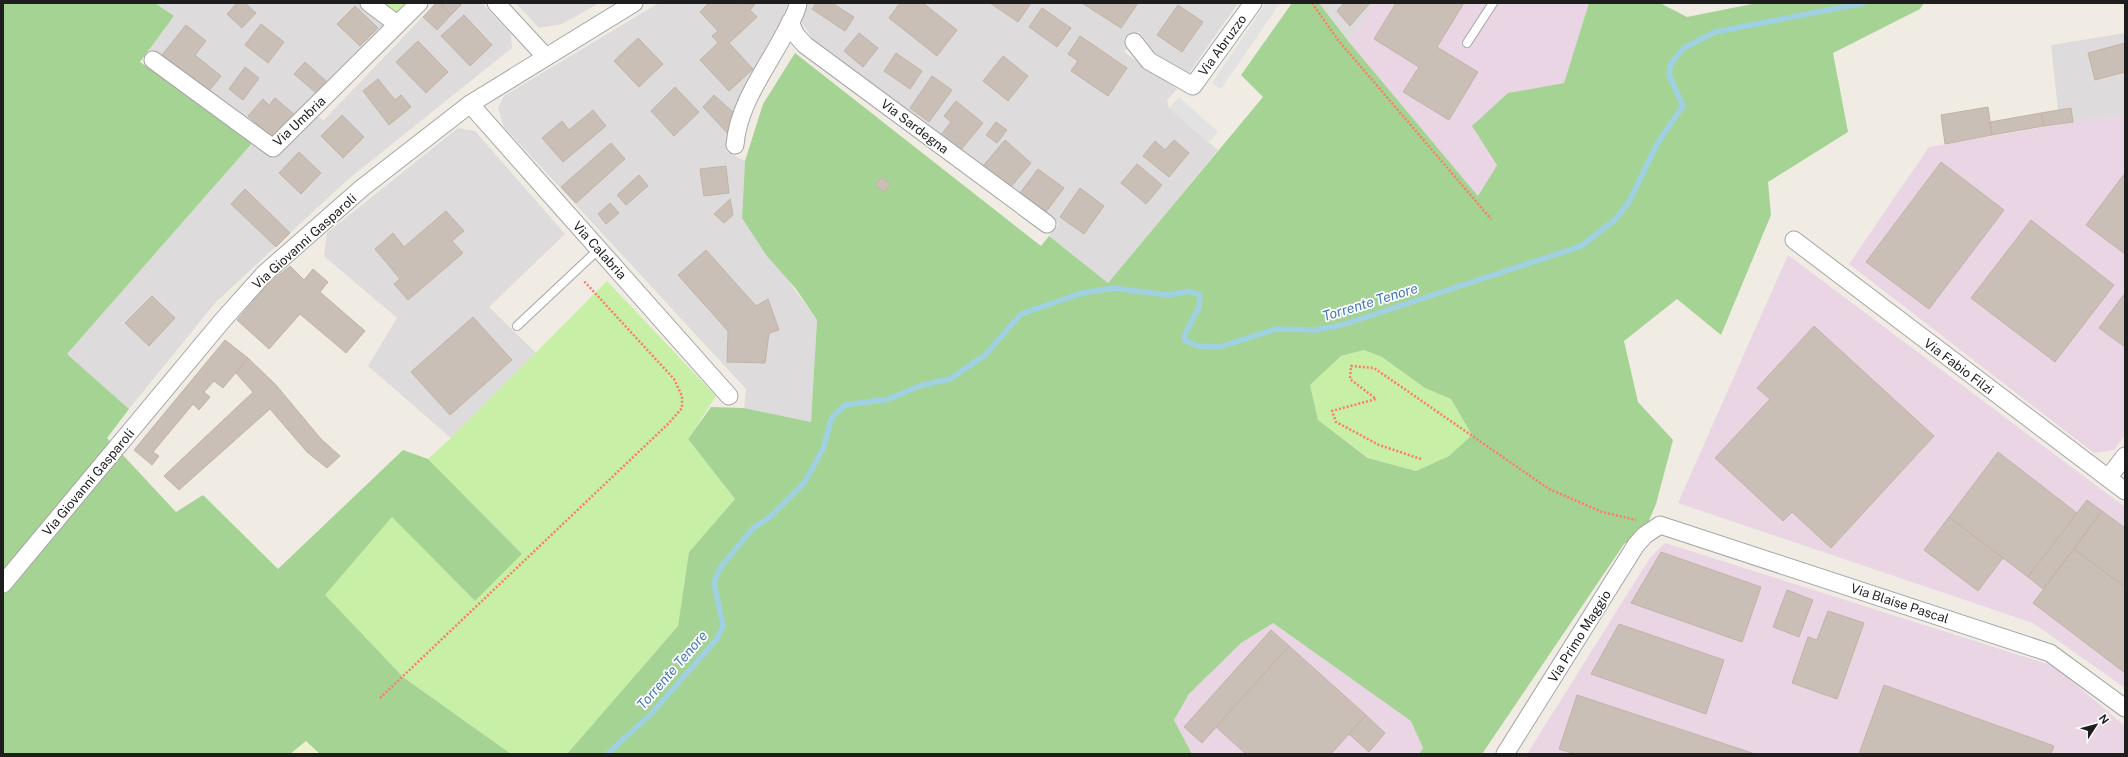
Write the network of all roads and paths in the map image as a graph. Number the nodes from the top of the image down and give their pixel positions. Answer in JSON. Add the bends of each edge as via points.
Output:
{"nodes":[{"id":1,"x":369,"y":3,"type":"edge"},
{"id":2,"x":419,"y":3,"type":"edge"},
{"id":3,"x":496,"y":3,"type":"edge"},
{"id":4,"x":634,"y":3,"type":"edge"},
{"id":5,"x":798,"y":3,"type":"edge"},
{"id":6,"x":1253,"y":3,"type":"edge"},
{"id":7,"x":1312,"y":3,"type":"edge"},
{"id":8,"x":1493,"y":3,"type":"edge"},
{"id":9,"x":790,"y":22,"type":"junction"},
{"id":10,"x":397,"y":24,"type":"junction"},
{"id":11,"x":1134,"y":42,"type":"dead end"},
{"id":12,"x":1467,"y":43,"type":"dead end"},
{"id":13,"x":545,"y":56,"type":"junction"},
{"id":14,"x":153,"y":60,"type":"dead end"},
{"id":15,"x":470,"y":104,"type":"junction"},
{"id":16,"x":735,"y":146,"type":"dead end"},
{"id":17,"x":1491,"y":219,"type":"dead end"},
{"id":18,"x":1047,"y":224,"type":"dead end"},
{"id":19,"x":1794,"y":240,"type":"dead end"},
{"id":20,"x":599,"y":249,"type":"junction"},
{"id":21,"x":575,"y":271,"type":"junction"},
{"id":22,"x":517,"y":326,"type":"dead end"},
{"id":23,"x":729,"y":396,"type":"dead end"},
{"id":24,"x":2125,"y":456,"type":"edge"},
{"id":25,"x":1421,"y":459,"type":"dead end"},
{"id":26,"x":2108,"y":478,"type":"junction"},
{"id":27,"x":2125,"y":491,"type":"edge"},
{"id":28,"x":1660,"y":525,"type":"junction"},
{"id":29,"x":3,"y":584,"type":"edge"},
{"id":30,"x":380,"y":698,"type":"dead end"},
{"id":31,"x":2125,"y":708,"type":"edge"},
{"id":32,"x":1505,"y":754,"type":"edge"}],
"edges":[{"from":1,"to":10,"type":"street"},
{"from":2,"to":10,"type":"street","name":"Via Umbria"},
{"from":3,"to":13,"type":"street"},
{"from":4,"to":13,"type":"street","name":"Via Giovanni Gasparoli"},
{"from":5,"to":9,"type":"street"},
{"from":6,"to":11,"type":"street","name":"Via Abruzzo","via":[[1193,86],[1149,61]]},
{"from":7,"to":17,"type":"path","via":[[1338,40]]},
{"from":8,"to":12,"type":"lane"},
{"from":9,"to":16,"type":"street","via":[[744,107],[736,128]]},
{"from":9,"to":18,"type":"street","name":"Via Sardegna","via":[[796,35],[805,44]]},
{"from":10,"to":14,"type":"street","name":"Via Umbria","via":[[273,148]]},
{"from":13,"to":15,"type":"street","name":"Via Giovanni Gasparoli"},
{"from":15,"to":20,"type":"street","name":"Via Calabria"},
{"from":15,"to":29,"type":"street","name":"Via Giovanni Gasparoli","via":[[362,188],[264,274]]},
{"from":19,"to":26,"type":"street","name":"Via Fabio Filzi"},
{"from":20,"to":21,"type":"lane"},
{"from":20,"to":23,"type":"street","name":"Via Calabria"},
{"from":21,"to":22,"type":"lane"},
{"from":21,"to":30,"type":"path","via":[[674,379],[682,396],[682,408]]},
{"from":24,"to":26,"type":"street"},
{"from":25,"to":28,"type":"path","via":[[1379,445],[1336,422],[1332,411],[1376,399],[1350,378],[1351,366],[1374,368],[1549,489],[1602,512]]},
{"from":26,"to":27,"type":"street","name":"Via Fabio Filzi"},
{"from":28,"to":31,"type":"street","name":"Via Blaise Pascal","via":[[2050,653]]},
{"from":28,"to":32,"type":"street","name":"Via Primo Maggio","via":[[1636,545]]}]}
